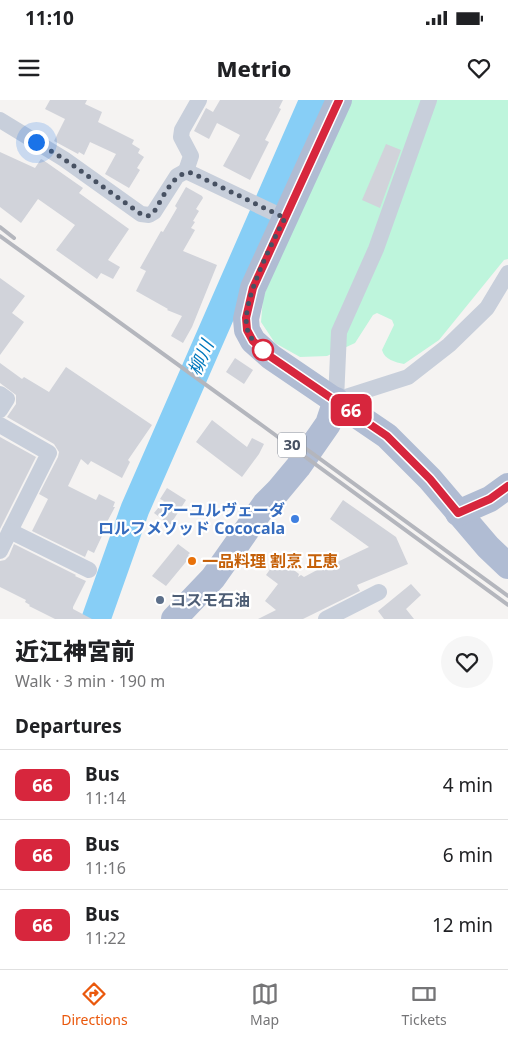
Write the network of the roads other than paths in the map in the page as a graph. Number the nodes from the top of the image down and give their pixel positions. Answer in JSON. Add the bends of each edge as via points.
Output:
{"nodes":[{"id":1,"x":199,"y":100,"type":"edge"},
{"id":2,"x":339,"y":100,"type":"edge"},
{"id":3,"x":429,"y":100,"type":"edge"},
{"id":4,"x":0,"y":120,"type":"edge"},
{"id":5,"x":186,"y":172,"type":"junction"},
{"id":6,"x":280,"y":216,"type":"junction"},
{"id":7,"x":508,"y":273,"type":"edge"},
{"id":8,"x":0,"y":394,"type":"edge"},
{"id":9,"x":336,"y":400,"type":"junction"},
{"id":10,"x":0,"y":410,"type":"edge"},
{"id":11,"x":0,"y":425,"type":"edge"},
{"id":12,"x":508,"y":486,"type":"edge"},
{"id":13,"x":458,"y":513,"type":"junction"},
{"id":14,"x":7,"y":526,"type":"edge"},
{"id":15,"x":0,"y":551,"type":"edge"},
{"id":16,"x":508,"y":566,"type":"edge"},
{"id":17,"x":89,"y":570,"type":"dead end"},
{"id":18,"x":379,"y":592,"type":"dead end"},
{"id":19,"x":174,"y":619,"type":"edge"},
{"id":20,"x":326,"y":619,"type":"edge"}],
"edges":[{"from":1,"to":5,"type":"street","via":[[186,121],[181,137],[191,156]]},
{"from":2,"to":6,"type":"main road"},
{"from":3,"to":9,"type":"street","via":[[376,249],[339,332]]},
{"from":4,"to":5,"type":"street","via":[[148,216],[178,176]]},
{"from":5,"to":6,"type":"street"},
{"from":6,"to":9,"type":"main road","via":[[253,288],[246,318],[247,330],[253,341],[271,357]]},
{"from":7,"to":9,"type":"street","via":[[487,308],[449,345],[408,377]]},
{"from":8,"to":10,"type":"street","via":[[7,399]]},
{"from":9,"to":13,"type":"main road","via":[[398,446]]},
{"from":9,"to":19,"type":"main road","number":"30","via":[[314,413],[285,455],[268,488],[265,504],[218,571]]},
{"from":11,"to":14,"type":"street","via":[[49,453]]},
{"from":12,"to":13,"type":"main road","via":[[490,499]]},
{"from":13,"to":16,"type":"main road"},
{"from":14,"to":15,"type":"street"},
{"from":14,"to":17,"type":"street"},
{"from":18,"to":20,"type":"street"}]}
